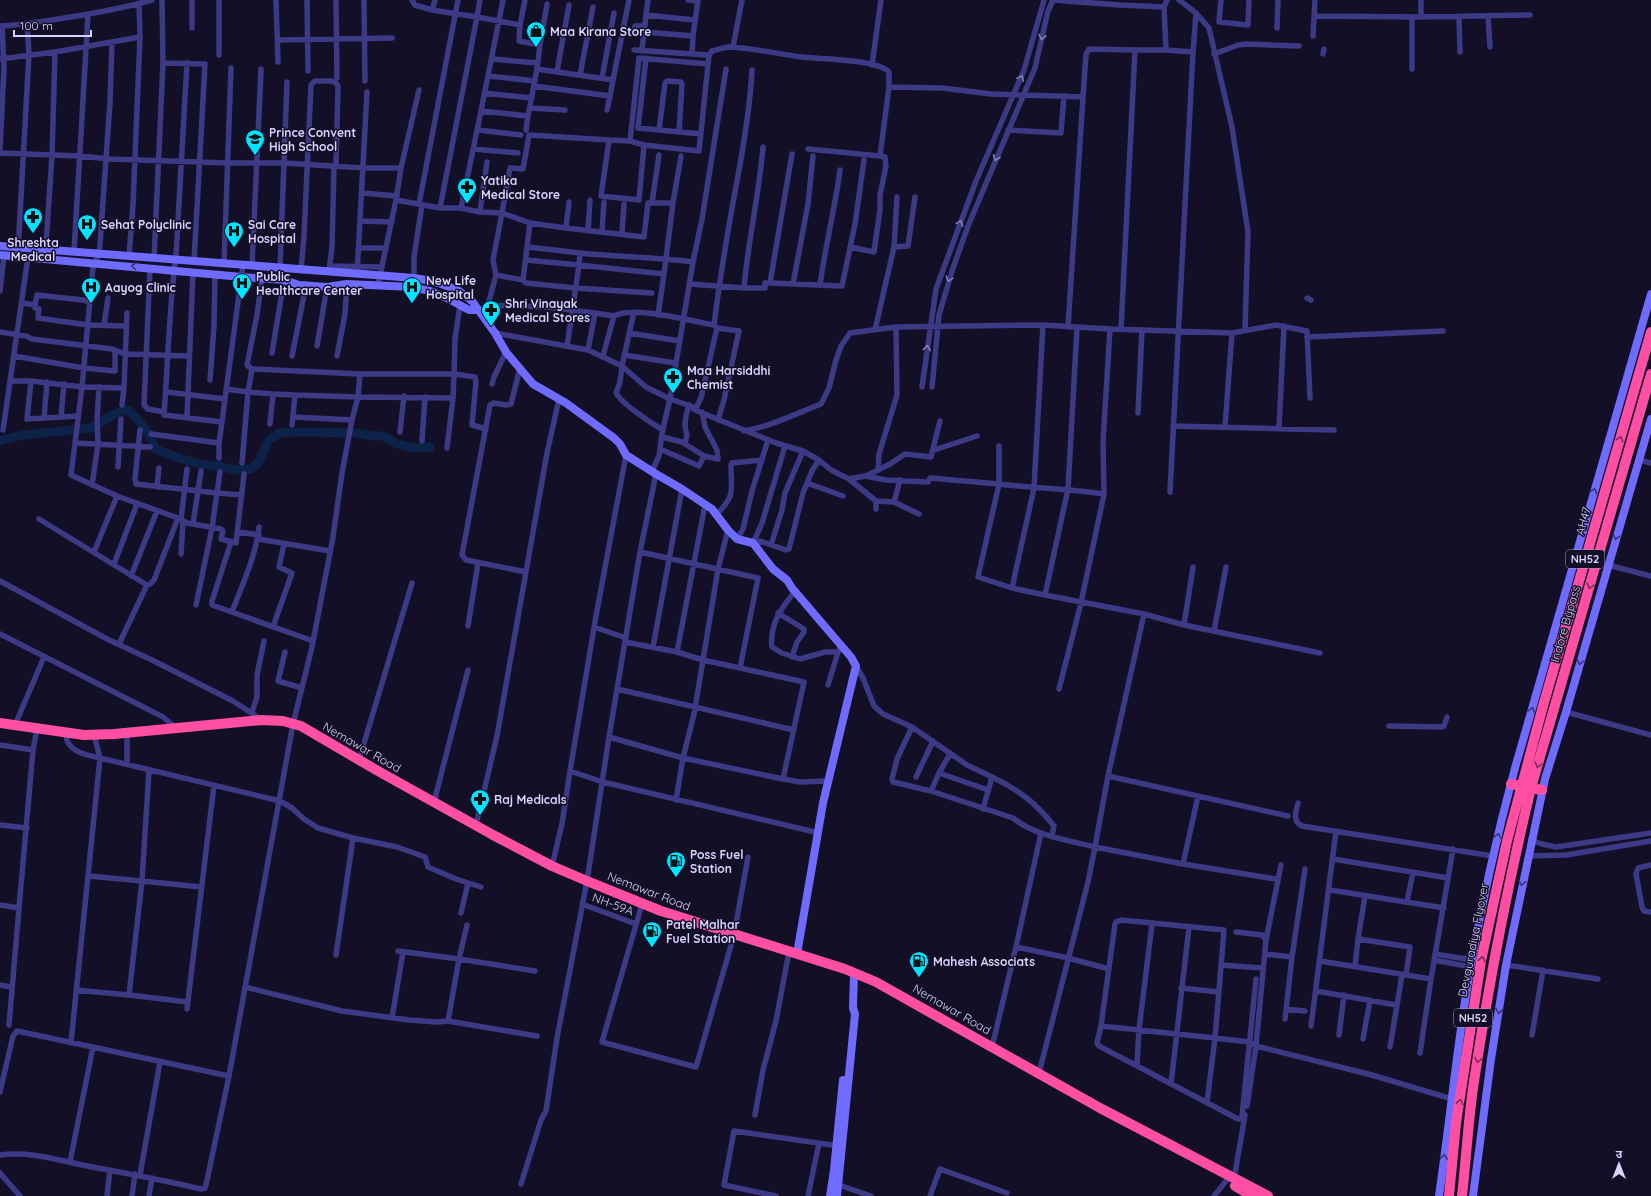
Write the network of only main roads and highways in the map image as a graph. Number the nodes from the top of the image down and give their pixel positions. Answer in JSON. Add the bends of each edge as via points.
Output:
{"nodes":[{"id":1,"x":1651,"y":332,"type":"edge"},
{"id":2,"x":1651,"y":374,"type":"edge"},
{"id":3,"x":0,"y":722,"type":"edge"},
{"id":4,"x":293,"y":726,"type":"junction"},
{"id":5,"x":0,"y":728,"type":"edge"},
{"id":6,"x":36,"y":731,"type":"junction"},
{"id":7,"x":94,"y":738,"type":"junction"},
{"id":8,"x":328,"y":745,"type":"junction"},
{"id":9,"x":1516,"y":785,"type":"joint"},
{"id":10,"x":1531,"y":788,"type":"junction"},
{"id":11,"x":1542,"y":790,"type":"road end"},
{"id":12,"x":489,"y":837,"type":"junction"},
{"id":13,"x":586,"y":884,"type":"junction"},
{"id":14,"x":854,"y":975,"type":"junction"},
{"id":15,"x":1230,"y":1179,"type":"junction"},
{"id":16,"x":1252,"y":1196,"type":"edge"},
{"id":17,"x":1268,"y":1196,"type":"edge"},
{"id":18,"x":1449,"y":1196,"type":"edge"},
{"id":19,"x":1462,"y":1196,"type":"edge"}],
"edges":[{"from":9,"to":1,"type":"highway","name":"AH47","number":"NH52","one_way":true},
{"from":2,"to":10,"type":"highway","name":"Indore Bypass","number":"NH52","one_way":true},
{"from":3,"to":6,"type":"highway","name":"Nemawar Road"},
{"from":4,"to":7,"type":"highway","name":"Nemawar Road","via":[[260,724],[127,739]]},
{"from":4,"to":7,"type":"highway","name":"Nemawar Road","via":[[283,721],[262,720]]},
{"from":4,"to":8,"type":"highway","name":"Nemawar Road","via":[[300,726]]},
{"from":5,"to":6,"type":"highway","name":"Nemawar Road"},
{"from":6,"to":7,"type":"highway","name":"Nemawar Road"},
{"from":8,"to":12,"type":"highway","name":"Nemawar Road"},
{"from":8,"to":12,"type":"highway","name":"Nemawar Road","via":[[476,825]]},
{"from":18,"to":9,"type":"highway","name":"Devguradiya Flyover","number":"NH52","one_way":true,"via":[[1456,1123],[1481,962],[1507,841]]},
{"from":10,"to":11,"type":"highway"},
{"from":10,"to":19,"type":"highway","name":"Devguradiya Flyover","number":"NH52","one_way":true,"via":[[1500,929],[1480,1043]]},
{"from":12,"to":13,"type":"highway","name":"Nemawar Road"},
{"from":12,"to":13,"type":"highway","name":"Nemawar Road","via":[[524,859]]},
{"from":13,"to":14,"type":"highway","name":"Nemawar Road","via":[[641,907]]},
{"from":14,"to":15,"type":"highway","name":"Nemawar Road","via":[[1098,1112]]},
{"from":14,"to":15,"type":"highway","name":"Nemawar Road","via":[[876,982],[899,994]]},
{"from":15,"to":16,"type":"highway","name":"Nemawar Road"},
{"from":15,"to":17,"type":"highway","name":"Nemawar Road"}]}
